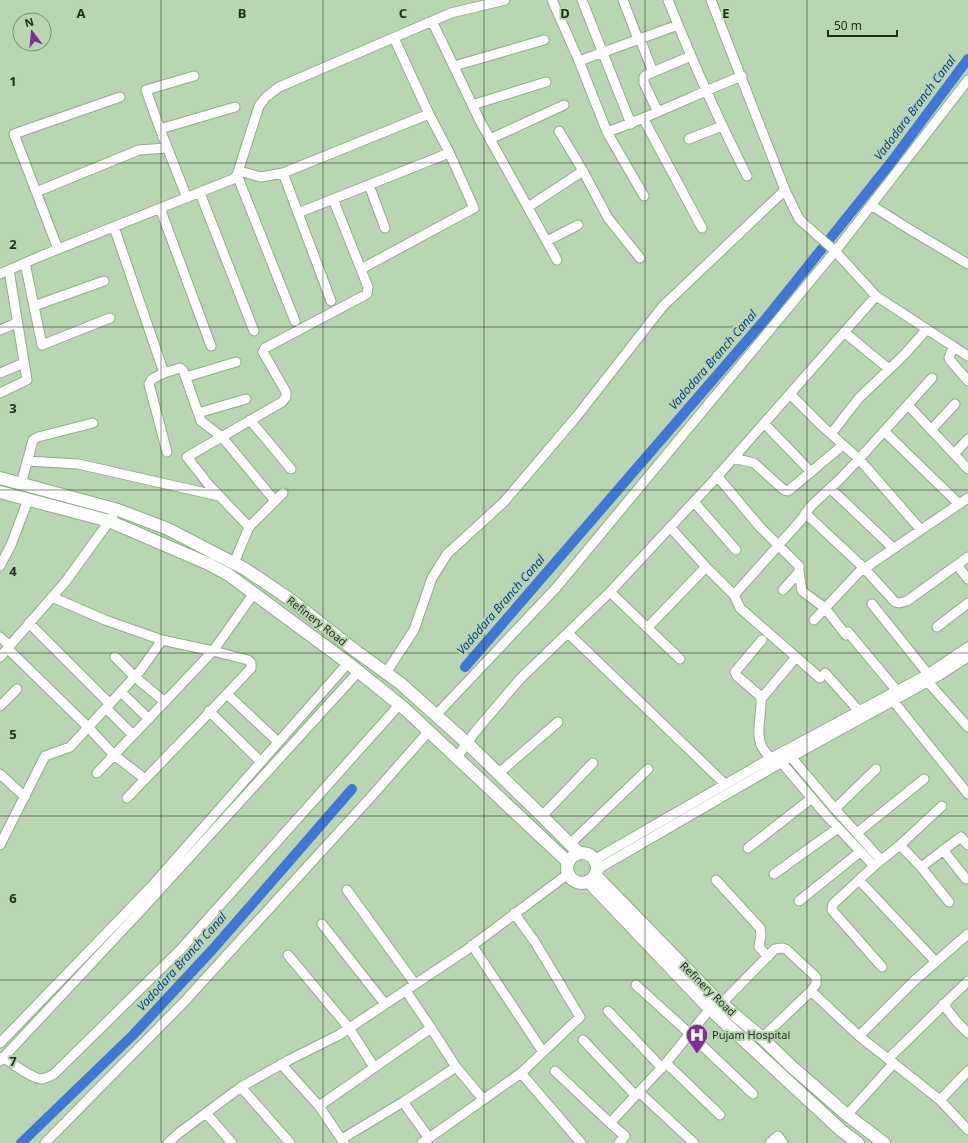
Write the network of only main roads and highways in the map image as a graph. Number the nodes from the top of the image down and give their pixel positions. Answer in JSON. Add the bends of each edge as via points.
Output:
{"nodes":[{"id":1,"x":0,"y":478,"type":"edge"},
{"id":2,"x":0,"y":492,"type":"edge"},
{"id":3,"x":249,"y":573,"type":"junction"},
{"id":4,"x":243,"y":585,"type":"junction"},
{"id":5,"x":390,"y":676,"type":"junction"},
{"id":6,"x":383,"y":690,"type":"junction"},
{"id":7,"x":579,"y":853,"type":"junction"},
{"id":8,"x":568,"y":868,"type":"junction"},
{"id":9,"x":593,"y":872,"type":"junction"},
{"id":10,"x":716,"y":1004,"type":"junction"},
{"id":11,"x":858,"y":1143,"type":"edge"},
{"id":12,"x":884,"y":1143,"type":"edge"}],
"edges":[{"from":1,"to":3,"type":"main road","name":"Refinery Road","via":[[118,510],[168,528]]},
{"from":2,"to":4,"type":"main road","name":"Refinery Road","via":[[109,521],[209,564]]},
{"from":3,"to":4,"type":"main road"},
{"from":3,"to":5,"type":"main road","name":"Refinery Road","via":[[291,600]]},
{"from":4,"to":6,"type":"main road","name":"Refinery Road"},
{"from":5,"to":6,"type":"main road"},
{"from":5,"to":7,"type":"main road","name":"Refinery Road","via":[[467,742]]},
{"from":6,"to":8,"type":"main road","name":"Refinery Road","via":[[429,730]]},
{"from":7,"to":8,"type":"main road","via":[[575,855]]},
{"from":7,"to":9,"type":"main road","via":[[588,855]]},
{"from":8,"to":9,"type":"main road","via":[[573,880],[578,882]]},
{"from":9,"to":10,"type":"main road","name":"Refinery Road"},
{"from":10,"to":11,"type":"main road","name":"Refinery Road","via":[[842,1131]]},
{"from":10,"to":12,"type":"main road","name":"Refinery Road","via":[[762,1038],[847,1115]]}]}
